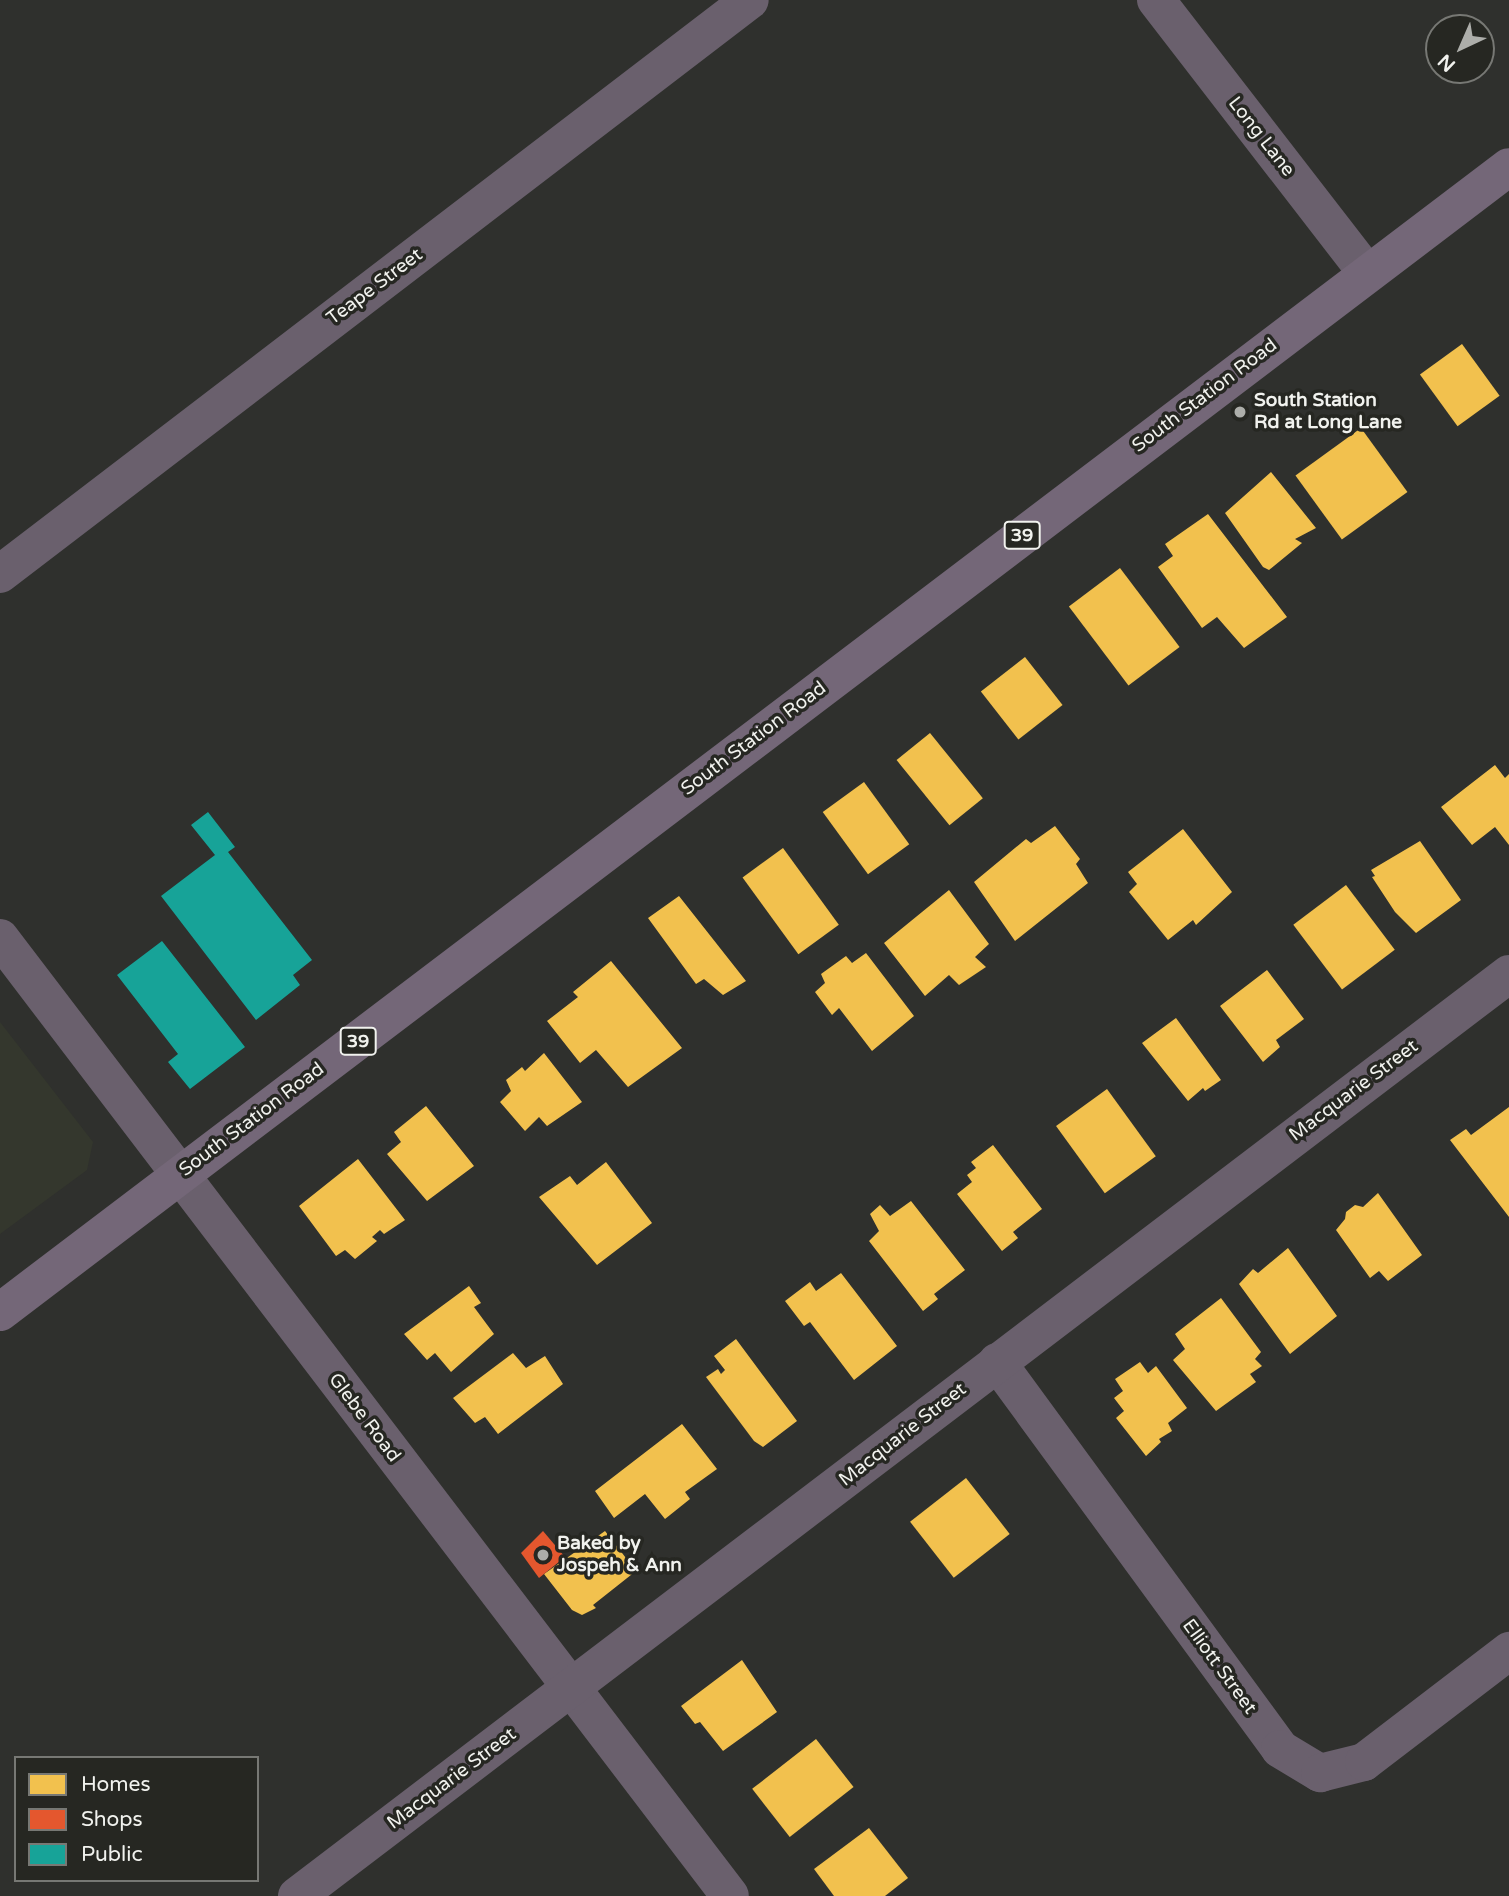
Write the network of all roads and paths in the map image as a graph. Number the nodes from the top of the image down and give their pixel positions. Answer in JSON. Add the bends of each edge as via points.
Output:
{"nodes":[{"id":1,"x":750,"y":0,"type":"edge"},
{"id":2,"x":1156,"y":0,"type":"edge"},
{"id":3,"x":1509,"y":167,"type":"edge"},
{"id":4,"x":1367,"y":273,"type":"junction"},
{"id":5,"x":0,"y":574,"type":"edge"},
{"id":6,"x":0,"y":938,"type":"edge"},
{"id":7,"x":1509,"y":974,"type":"edge"},
{"id":8,"x":179,"y":1176,"type":"junction"},
{"id":9,"x":0,"y":1312,"type":"edge"},
{"id":10,"x":997,"y":1362,"type":"junction"},
{"id":11,"x":1509,"y":1651,"type":"edge"},
{"id":12,"x":571,"y":1689,"type":"junction"},
{"id":13,"x":298,"y":1896,"type":"edge"},
{"id":14,"x":730,"y":1896,"type":"edge"}],
"edges":[{"from":1,"to":5,"type":"street","name":"Teape Street"},
{"from":2,"to":4,"type":"street","name":"Long Lane"},
{"from":3,"to":4,"type":"main road","name":"South Station Road","number":"39"},
{"from":4,"to":8,"type":"main road","name":"South Station Road","number":"39"},
{"from":6,"to":8,"type":"street","name":"Glebe Road"},
{"from":7,"to":10,"type":"street","name":"Macquarie Street"},
{"from":8,"to":9,"type":"main road","name":"South Station Road","number":"39"},
{"from":8,"to":12,"type":"street","name":"Glebe Road"},
{"from":10,"to":11,"type":"street","name":"Elliott Street","via":[[1280,1749],[1320,1773],[1364,1762]]},
{"from":10,"to":12,"type":"street","name":"Macquarie Street"},
{"from":12,"to":13,"type":"street","name":"Macquarie Street"},
{"from":12,"to":14,"type":"street","name":"Glebe Road"}]}
